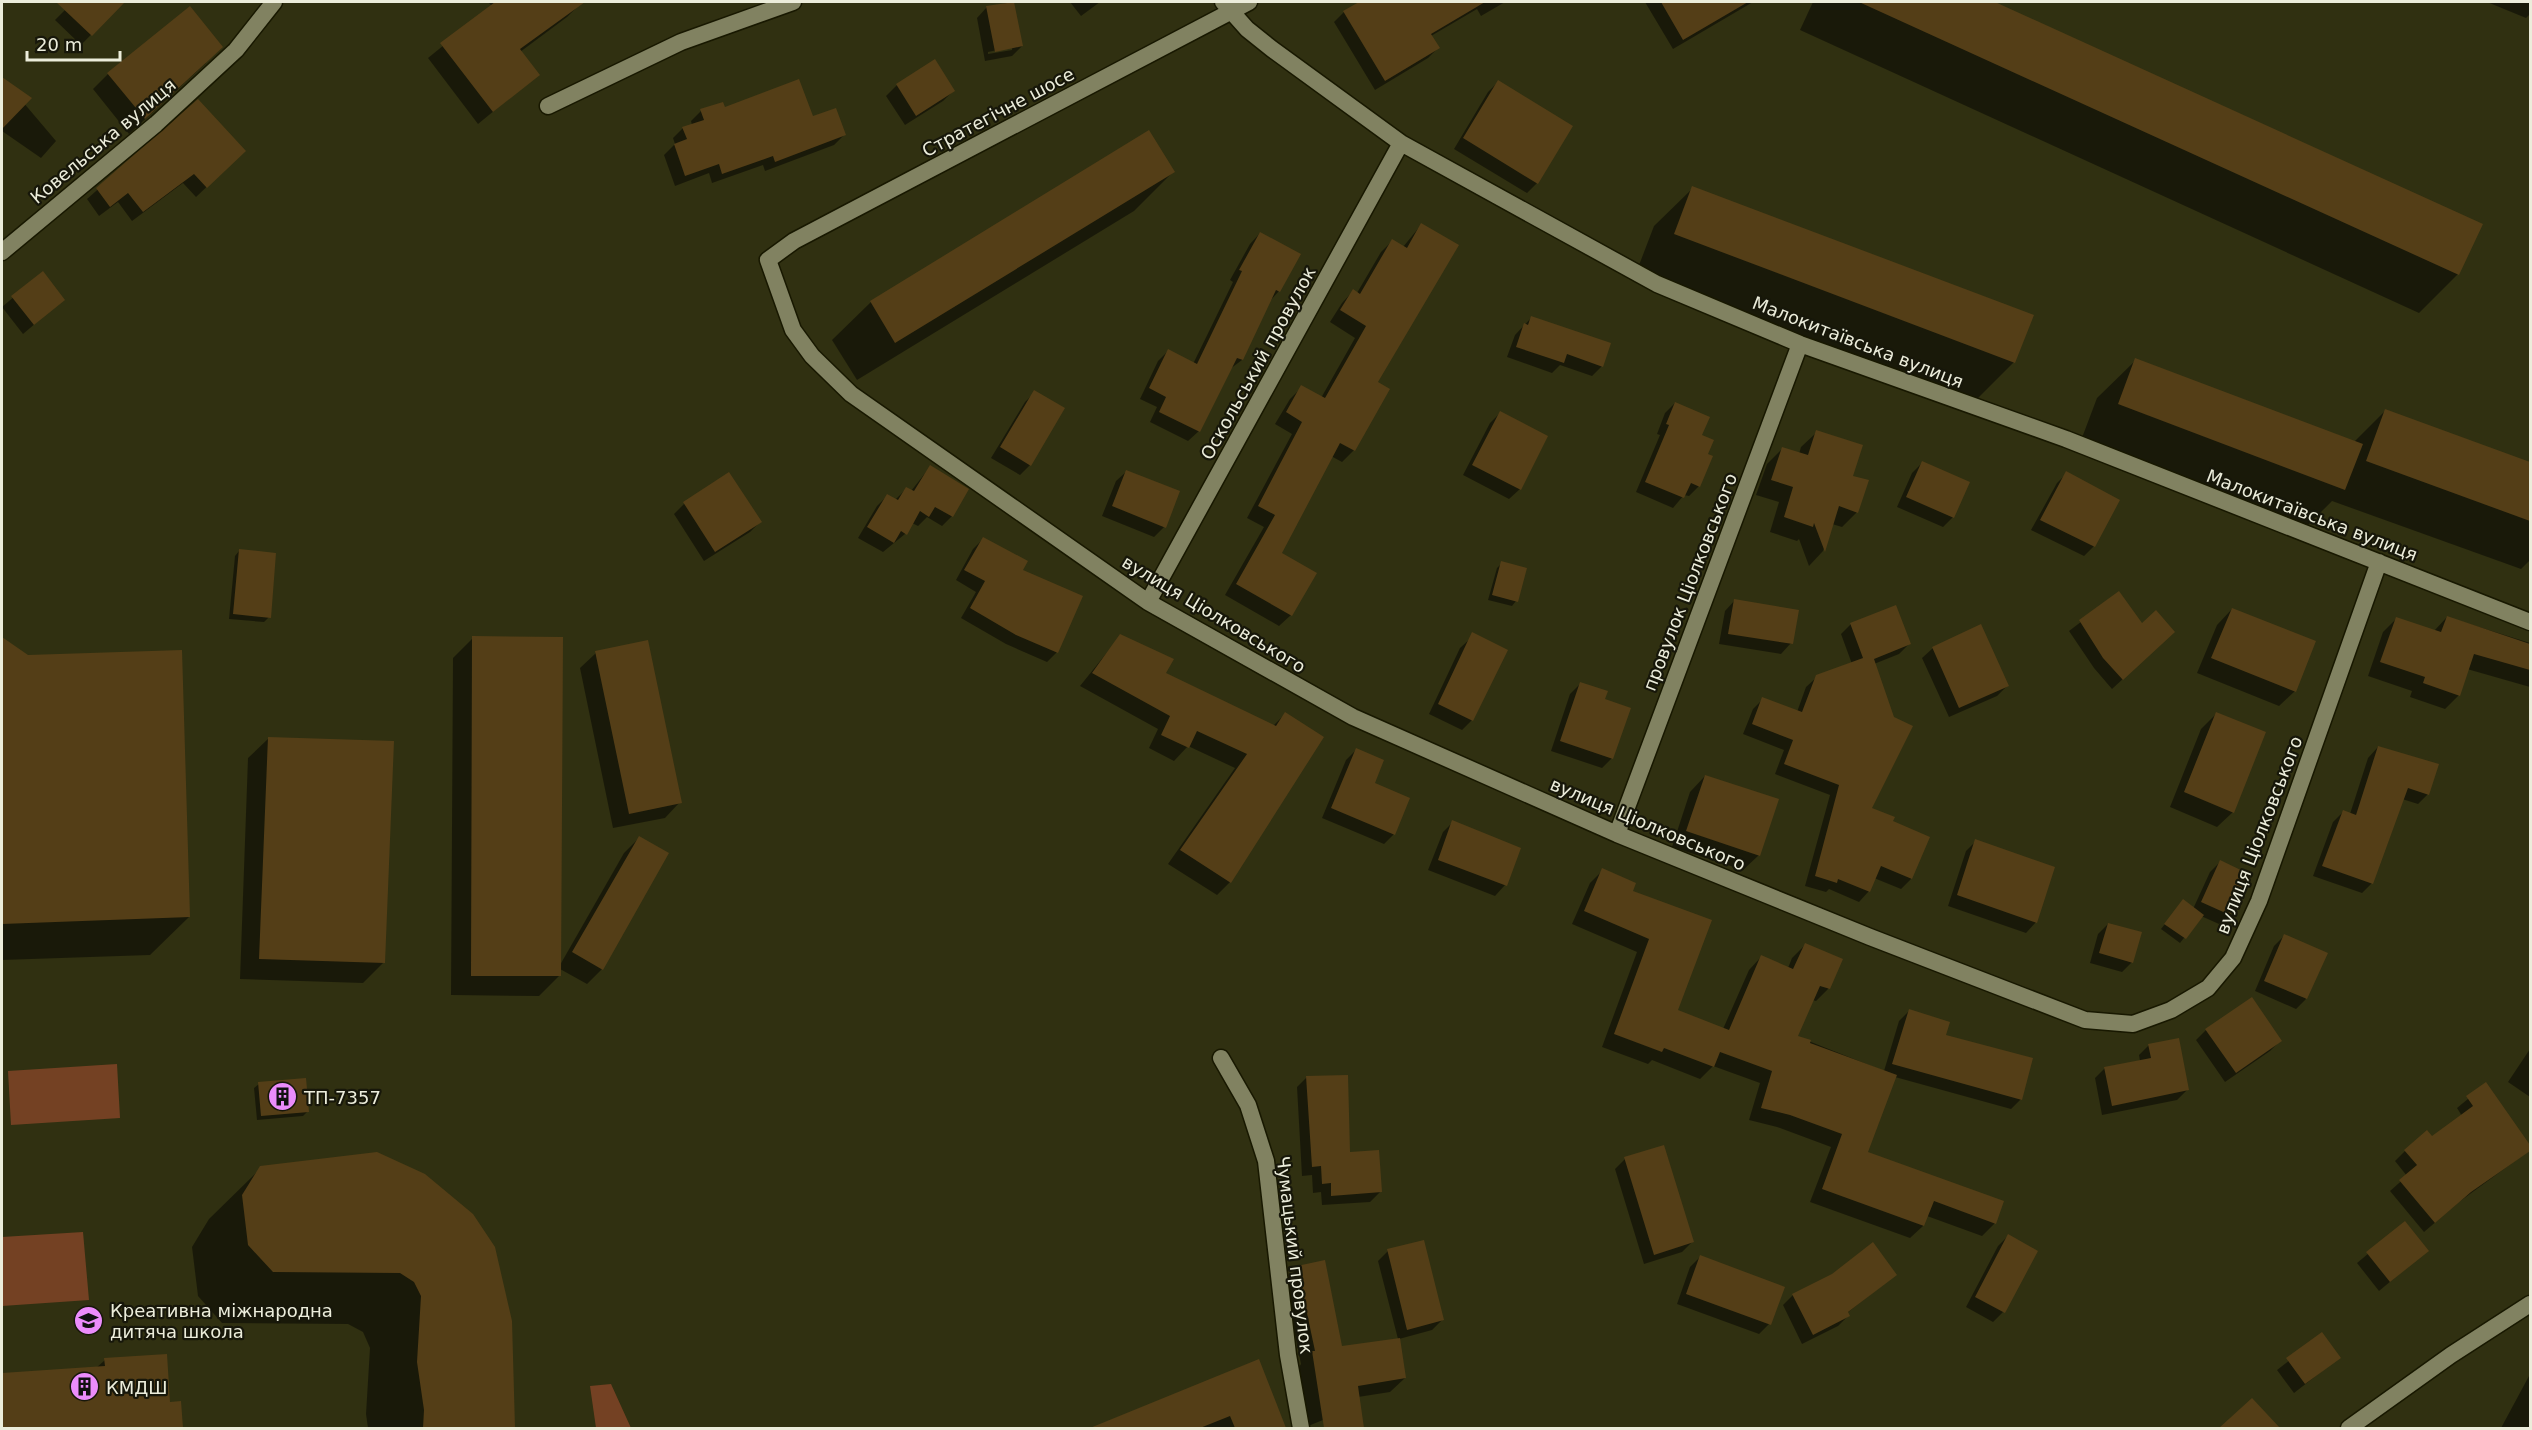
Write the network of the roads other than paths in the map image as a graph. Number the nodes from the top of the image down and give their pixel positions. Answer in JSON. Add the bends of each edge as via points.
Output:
{"nodes":[{"id":1,"x":274,"y":2,"type":"edge"},
{"id":2,"x":793,"y":2,"type":"edge"},
{"id":3,"x":1249,"y":2,"type":"edge"},
{"id":4,"x":1227,"y":7,"type":"edge"},
{"id":5,"x":548,"y":106,"type":"dead end"},
{"id":6,"x":1401,"y":143,"type":"junction"},
{"id":7,"x":2,"y":252,"type":"edge"},
{"id":8,"x":768,"y":260,"type":"joint"},
{"id":9,"x":1800,"y":344,"type":"junction"},
{"id":10,"x":2379,"y":562,"type":"junction"},
{"id":11,"x":1148,"y":602,"type":"junction"},
{"id":12,"x":2530,"y":622,"type":"edge"},
{"id":13,"x":1617,"y":834,"type":"junction"},
{"id":14,"x":1221,"y":1058,"type":"dead end"},
{"id":15,"x":2530,"y":1304,"type":"edge"},
{"id":16,"x":1301,"y":1428,"type":"edge"},
{"id":17,"x":2349,"y":1428,"type":"edge"}],
"edges":[{"from":1,"to":7,"type":"street","name":"Ковельська вулиця","via":[[236,50]]},
{"from":2,"to":5,"type":"street","via":[[681,42]]},
{"from":3,"to":4,"type":"street","name":"Стратегічне шосе"},
{"from":4,"to":6,"type":"street","name":"Малокитаївська вулиця","via":[[1272,49]]},
{"from":4,"to":8,"type":"street","name":"Стратегічне шосе","via":[[794,241]]},
{"from":6,"to":9,"type":"street","name":"Малокитаївська вулиця","via":[[1657,284]]},
{"from":6,"to":11,"type":"street","name":"Оскольський провулок"},
{"from":8,"to":11,"type":"street","name":"вулиця Ціолковського","via":[[793,330],[812,356],[851,394]]},
{"from":9,"to":10,"type":"street","name":"Малокитаївська вулиця","via":[[2066,439]]},
{"from":9,"to":13,"type":"street","name":"провулок Ціолковського"},
{"from":10,"to":12,"type":"street","name":"Малокитаївська вулиця"},
{"from":10,"to":13,"type":"street","name":"вулиця Ціолковського","via":[[2259,901],[2233,958],[2208,988],[2143,1021],[2133,1024],[2085,1020]]},
{"from":11,"to":13,"type":"street","name":"вулиця Ціолковського","via":[[1353,717]]},
{"from":14,"to":16,"type":"street","name":"Чумацький провулок","via":[[1248,1105],[1266,1161],[1288,1355]]},
{"from":15,"to":17,"type":"street"}]}
